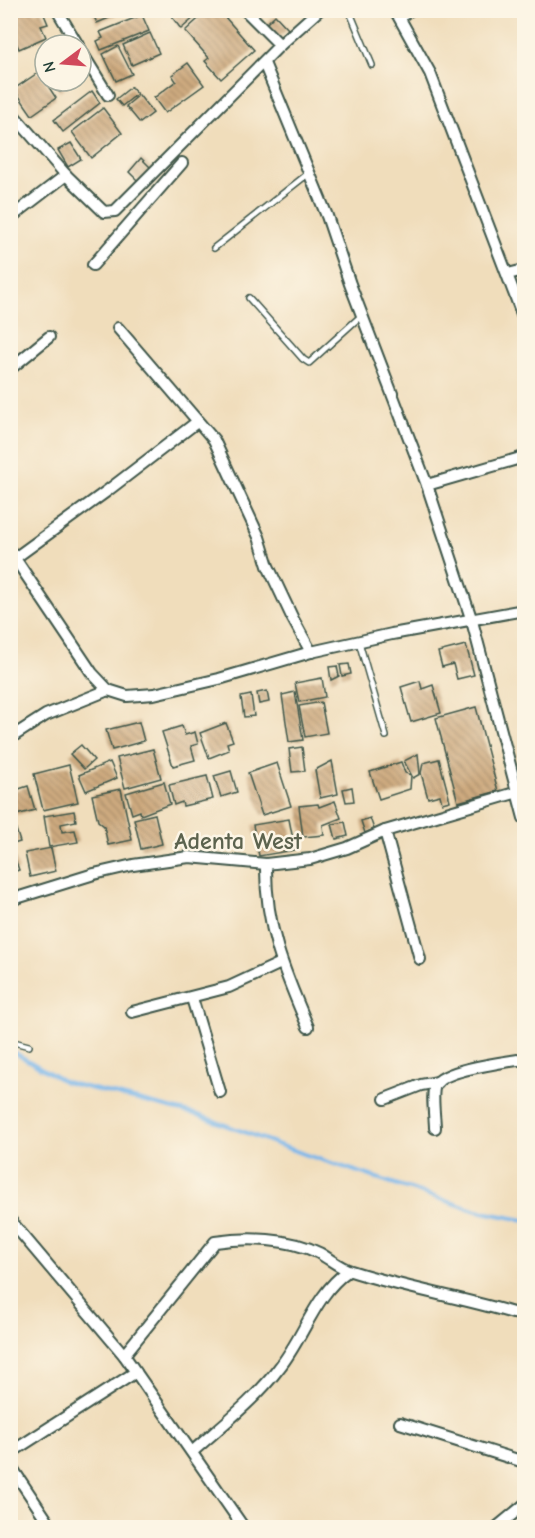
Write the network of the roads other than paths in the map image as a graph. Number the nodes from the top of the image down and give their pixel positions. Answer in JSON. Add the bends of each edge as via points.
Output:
{"nodes":[{"id":1,"x":57,"y":10,"type":"edge"},
{"id":2,"x":245,"y":10,"type":"edge"},
{"id":3,"x":319,"y":10,"type":"edge"},
{"id":4,"x":349,"y":10,"type":"edge"},
{"id":5,"x":416,"y":10,"type":"edge"},
{"id":6,"x":398,"y":15,"type":"edge"},
{"id":7,"x":71,"y":33,"type":"edge"},
{"id":8,"x":280,"y":45,"type":"junction"},
{"id":9,"x":264,"y":63,"type":"junction"},
{"id":10,"x":372,"y":65,"type":"dead end"},
{"id":11,"x":93,"y":71,"type":"edge"},
{"id":12,"x":108,"y":95,"type":"dead end"},
{"id":13,"x":10,"y":111,"type":"edge"},
{"id":14,"x":182,"y":164,"type":"dead end"},
{"id":15,"x":309,"y":173,"type":"junction"},
{"id":16,"x":66,"y":175,"type":"junction"},
{"id":17,"x":146,"y":179,"type":"junction"},
{"id":18,"x":158,"y":192,"type":"junction"},
{"id":19,"x":115,"y":211,"type":"junction"},
{"id":20,"x":10,"y":218,"type":"edge"},
{"id":21,"x":128,"y":225,"type":"junction"},
{"id":22,"x":214,"y":248,"type":"dead end"},
{"id":23,"x":93,"y":265,"type":"dead end"},
{"id":24,"x":525,"y":270,"type":"edge"},
{"id":25,"x":508,"y":274,"type":"junction"},
{"id":26,"x":249,"y":298,"type":"dead end"},
{"id":27,"x":362,"y":315,"type":"junction"},
{"id":28,"x":525,"y":320,"type":"edge"},
{"id":29,"x":118,"y":328,"type":"dead end"},
{"id":30,"x":49,"y":337,"type":"dead end"},
{"id":31,"x":10,"y":369,"type":"edge"},
{"id":32,"x":197,"y":422,"type":"junction"},
{"id":33,"x":525,"y":457,"type":"edge"},
{"id":34,"x":427,"y":485,"type":"junction"},
{"id":35,"x":13,"y":554,"type":"edge"},
{"id":36,"x":525,"y":610,"type":"edge"},
{"id":37,"x":472,"y":621,"type":"junction"},
{"id":38,"x":359,"y":642,"type":"junction"},
{"id":39,"x":311,"y":652,"type":"junction"},
{"id":40,"x":108,"y":690,"type":"junction"},
{"id":41,"x":386,"y":736,"type":"dead end"},
{"id":42,"x":10,"y":738,"type":"edge"},
{"id":43,"x":518,"y":792,"type":"junction"},
{"id":44,"x":525,"y":818,"type":"edge"},
{"id":45,"x":385,"y":831,"type":"junction"},
{"id":46,"x":266,"y":864,"type":"junction"},
{"id":47,"x":10,"y":900,"type":"edge"},
{"id":48,"x":420,"y":959,"type":"dead end"},
{"id":49,"x":281,"y":963,"type":"junction"},
{"id":50,"x":192,"y":998,"type":"junction"},
{"id":51,"x":132,"y":1012,"type":"dead end"},
{"id":52,"x":308,"y":1027,"type":"dead end"},
{"id":53,"x":10,"y":1041,"type":"edge"},
{"id":54,"x":29,"y":1046,"type":"dead end"},
{"id":55,"x":525,"y":1059,"type":"edge"},
{"id":56,"x":438,"y":1082,"type":"junction"},
{"id":57,"x":220,"y":1092,"type":"dead end"},
{"id":58,"x":385,"y":1099,"type":"dead end"},
{"id":59,"x":435,"y":1128,"type":"dead end"},
{"id":60,"x":10,"y":1220,"type":"edge"},
{"id":61,"x":348,"y":1270,"type":"junction"},
{"id":62,"x":525,"y":1314,"type":"edge"},
{"id":63,"x":124,"y":1355,"type":"junction"},
{"id":64,"x":136,"y":1372,"type":"junction"},
{"id":65,"x":400,"y":1423,"type":"dead end"},
{"id":66,"x":192,"y":1452,"type":"junction"},
{"id":67,"x":10,"y":1453,"type":"edge"},
{"id":68,"x":525,"y":1462,"type":"edge"},
{"id":69,"x":10,"y":1465,"type":"edge"},
{"id":70,"x":525,"y":1505,"type":"edge"},
{"id":71,"x":52,"y":1527,"type":"edge"},
{"id":72,"x":244,"y":1527,"type":"edge"},
{"id":73,"x":496,"y":1527,"type":"edge"}],
"edges":[{"from":1,"to":7,"type":"street"},
{"from":2,"to":8,"type":"street"},
{"from":3,"to":8,"type":"street"},
{"from":4,"to":10,"type":"lane"},
{"from":5,"to":6,"type":"lane"},
{"from":6,"to":25,"type":"street","via":[[430,73]]},
{"from":8,"to":9,"type":"street"},
{"from":9,"to":15,"type":"street"},
{"from":9,"to":17,"type":"street"},
{"from":11,"to":12,"type":"street"},
{"from":13,"to":16,"type":"street"},
{"from":14,"to":18,"type":"street"},
{"from":15,"to":22,"type":"lane"},
{"from":15,"to":27,"type":"street"},
{"from":16,"to":19,"type":"street","via":[[104,212]]},
{"from":16,"to":20,"type":"street"},
{"from":17,"to":18,"type":"street"},
{"from":17,"to":19,"type":"street"},
{"from":18,"to":21,"type":"street"},
{"from":19,"to":21,"type":"street"},
{"from":21,"to":23,"type":"street"},
{"from":24,"to":25,"type":"street"},
{"from":25,"to":28,"type":"street"},
{"from":26,"to":27,"type":"lane","via":[[309,363]]},
{"from":27,"to":34,"type":"street"},
{"from":29,"to":32,"type":"street"},
{"from":30,"to":31,"type":"street"},
{"from":32,"to":35,"type":"street","via":[[107,491]]},
{"from":32,"to":39,"type":"street","via":[[214,440],[259,537],[268,566]]},
{"from":33,"to":34,"type":"street"},
{"from":34,"to":37,"type":"street"},
{"from":35,"to":40,"type":"street","via":[[92,673]]},
{"from":36,"to":37,"type":"street"},
{"from":37,"to":38,"type":"street"},
{"from":37,"to":43,"type":"street"},
{"from":38,"to":39,"type":"street"},
{"from":38,"to":41,"type":"lane"},
{"from":39,"to":40,"type":"street","via":[[154,694],[127,696]]},
{"from":40,"to":42,"type":"street","via":[[46,716]]},
{"from":43,"to":44,"type":"street"},
{"from":43,"to":45,"type":"street"},
{"from":45,"to":46,"type":"street","via":[[310,859]]},
{"from":45,"to":48,"type":"street"},
{"from":46,"to":47,"type":"street","via":[[189,858],[133,865]]},
{"from":46,"to":49,"type":"street","via":[[265,894]]},
{"from":49,"to":50,"type":"street","via":[[229,987]]},
{"from":49,"to":52,"type":"street"},
{"from":50,"to":51,"type":"street"},
{"from":50,"to":57,"type":"street"},
{"from":53,"to":54,"type":"lane"},
{"from":55,"to":56,"type":"street","via":[[461,1071]]},
{"from":56,"to":58,"type":"street"},
{"from":56,"to":59,"type":"street","via":[[434,1088]]},
{"from":60,"to":63,"type":"street"},
{"from":61,"to":62,"type":"street"},
{"from":61,"to":63,"type":"street","via":[[298,1245],[274,1241],[214,1242]]},
{"from":61,"to":66,"type":"street","via":[[326,1289],[279,1369]]},
{"from":63,"to":64,"type":"street"},
{"from":64,"to":66,"type":"street"},
{"from":64,"to":67,"type":"street"},
{"from":65,"to":68,"type":"street"},
{"from":66,"to":72,"type":"street"},
{"from":69,"to":71,"type":"street"},
{"from":70,"to":73,"type":"street"}]}
